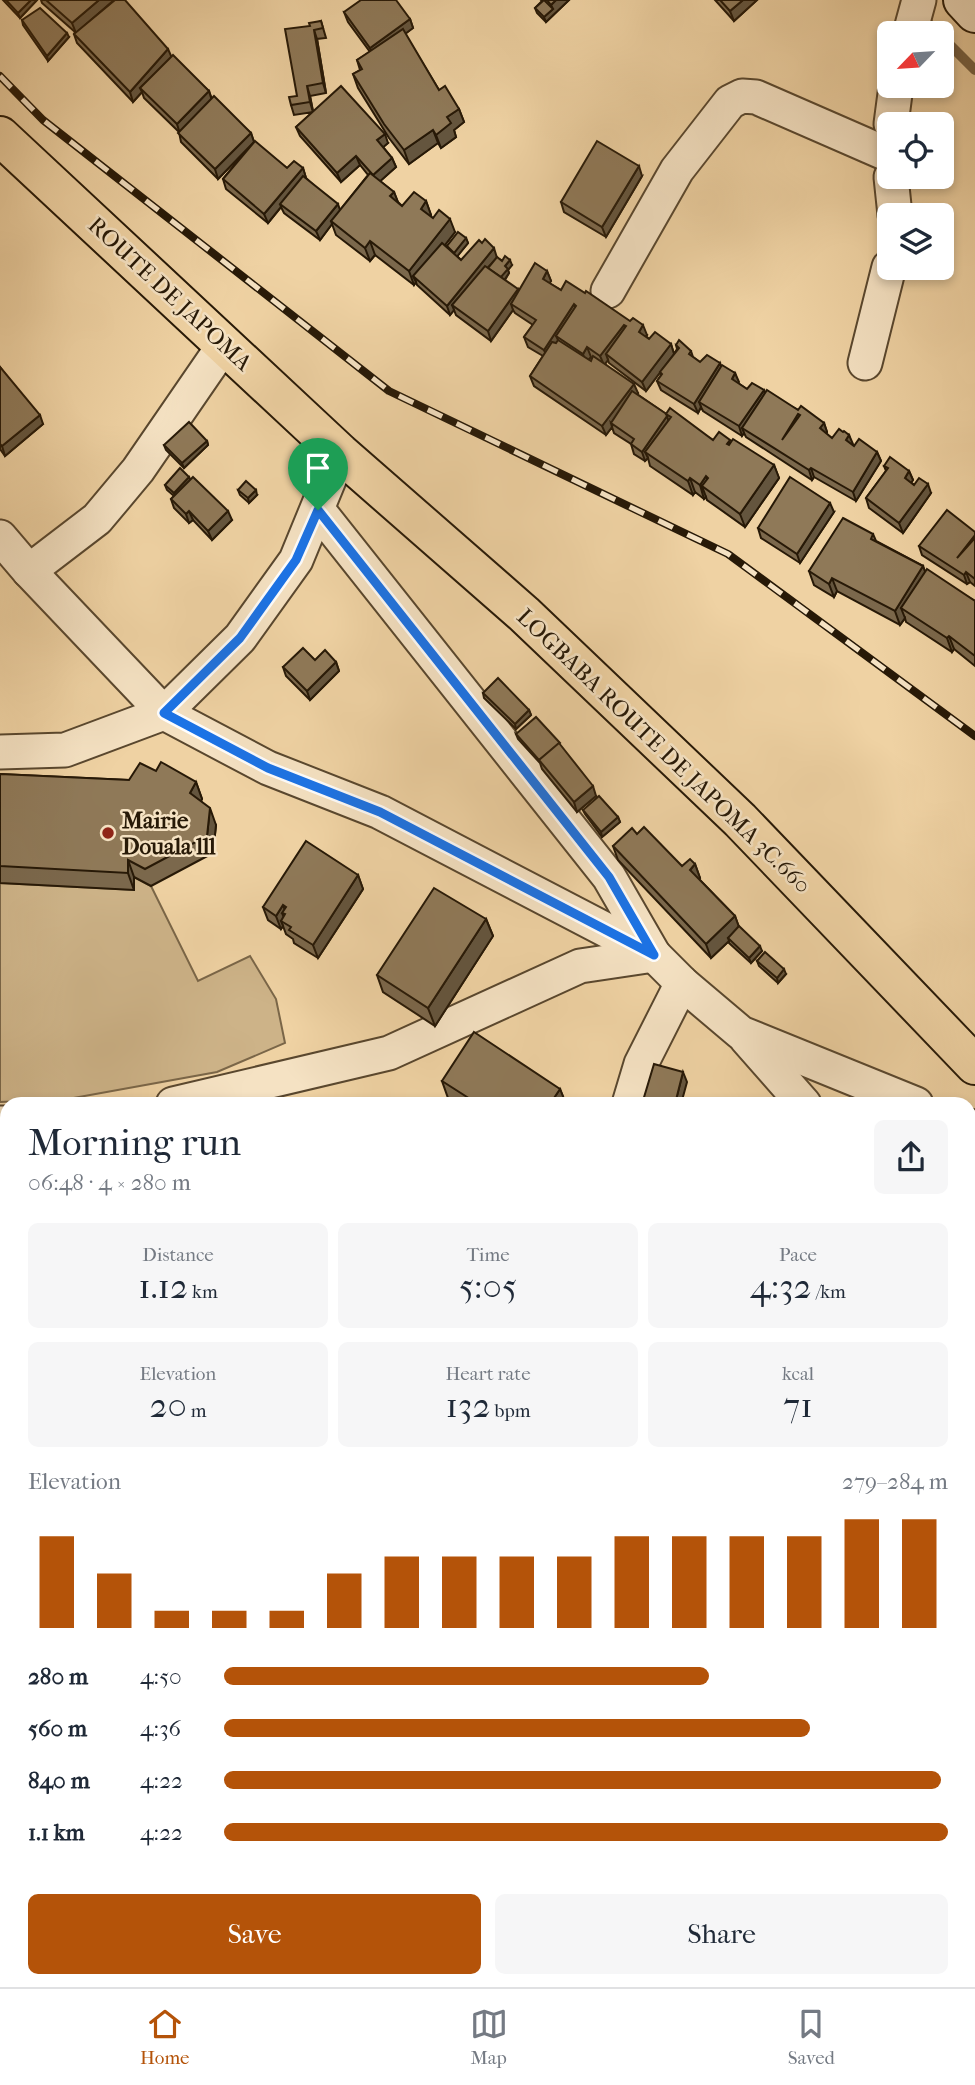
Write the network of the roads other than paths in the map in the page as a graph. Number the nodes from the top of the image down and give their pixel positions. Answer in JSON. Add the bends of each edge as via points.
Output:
{"nodes":[{"id":1,"x":919,"y":0,"type":"edge"},
{"id":2,"x":963,"y":0,"type":"edge"},
{"id":3,"x":975,"y":13,"type":"edge"},
{"id":4,"x":913,"y":21,"type":"edge"},
{"id":5,"x":0,"y":136,"type":"edge"},
{"id":6,"x":877,"y":149,"type":"edge"},
{"id":7,"x":886,"y":280,"type":"edge"},
{"id":8,"x":608,"y":291,"type":"dead end"},
{"id":9,"x":224,"y":345,"type":"junction"},
{"id":10,"x":865,"y":363,"type":"dead end"},
{"id":11,"x":340,"y":453,"type":"junction"},
{"id":12,"x":318,"y":510,"type":"junction"},
{"id":13,"x":0,"y":537,"type":"edge"},
{"id":14,"x":29,"y":571,"type":"junction"},
{"id":15,"x":164,"y":713,"type":"junction"},
{"id":16,"x":0,"y":752,"type":"edge"},
{"id":17,"x":654,"y":955,"type":"junction"},
{"id":18,"x":682,"y":984,"type":"junction"},
{"id":19,"x":741,"y":1033,"type":"junction"},
{"id":20,"x":975,"y":1065,"type":"edge"},
{"id":21,"x":203,"y":1097,"type":"edge"},
{"id":22,"x":631,"y":1097,"type":"edge"},
{"id":23,"x":798,"y":1097,"type":"edge"},
{"id":24,"x":899,"y":1097,"type":"edge"}],
"edges":[{"from":1,"to":4,"type":"street"},
{"from":2,"to":3,"type":"main road"},
{"from":5,"to":9,"type":"main road","name":"ROUTE DE JAPOMA"},
{"from":6,"to":8,"type":"street","via":[[755,97],[742,96],[730,102],[677,170]]},
{"from":7,"to":10,"type":"street"},
{"from":9,"to":11,"type":"main road","name":"ROUTE DE JAPOMA"},
{"from":9,"to":14,"type":"street","via":[[138,470],[97,519]]},
{"from":11,"to":12,"type":"street"},
{"from":11,"to":20,"type":"main road","name":"LOGBABA ROUTE DE JAPOMA 3C.660","via":[[524,614],[740,820]]},
{"from":12,"to":15,"type":"street","via":[[296,560],[240,638]]},
{"from":12,"to":17,"type":"street","via":[[609,877]]},
{"from":13,"to":14,"type":"street"},
{"from":14,"to":15,"type":"street"},
{"from":15,"to":16,"type":"street","via":[[65,750]]},
{"from":15,"to":17,"type":"street","via":[[268,768],[380,812]]},
{"from":17,"to":18,"type":"street"},
{"from":17,"to":21,"type":"street","via":[[580,966],[388,1053]]},
{"from":18,"to":19,"type":"street"},
{"from":18,"to":22,"type":"street","via":[[641,1063]]},
{"from":19,"to":23,"type":"street"},
{"from":19,"to":24,"type":"street"}]}
